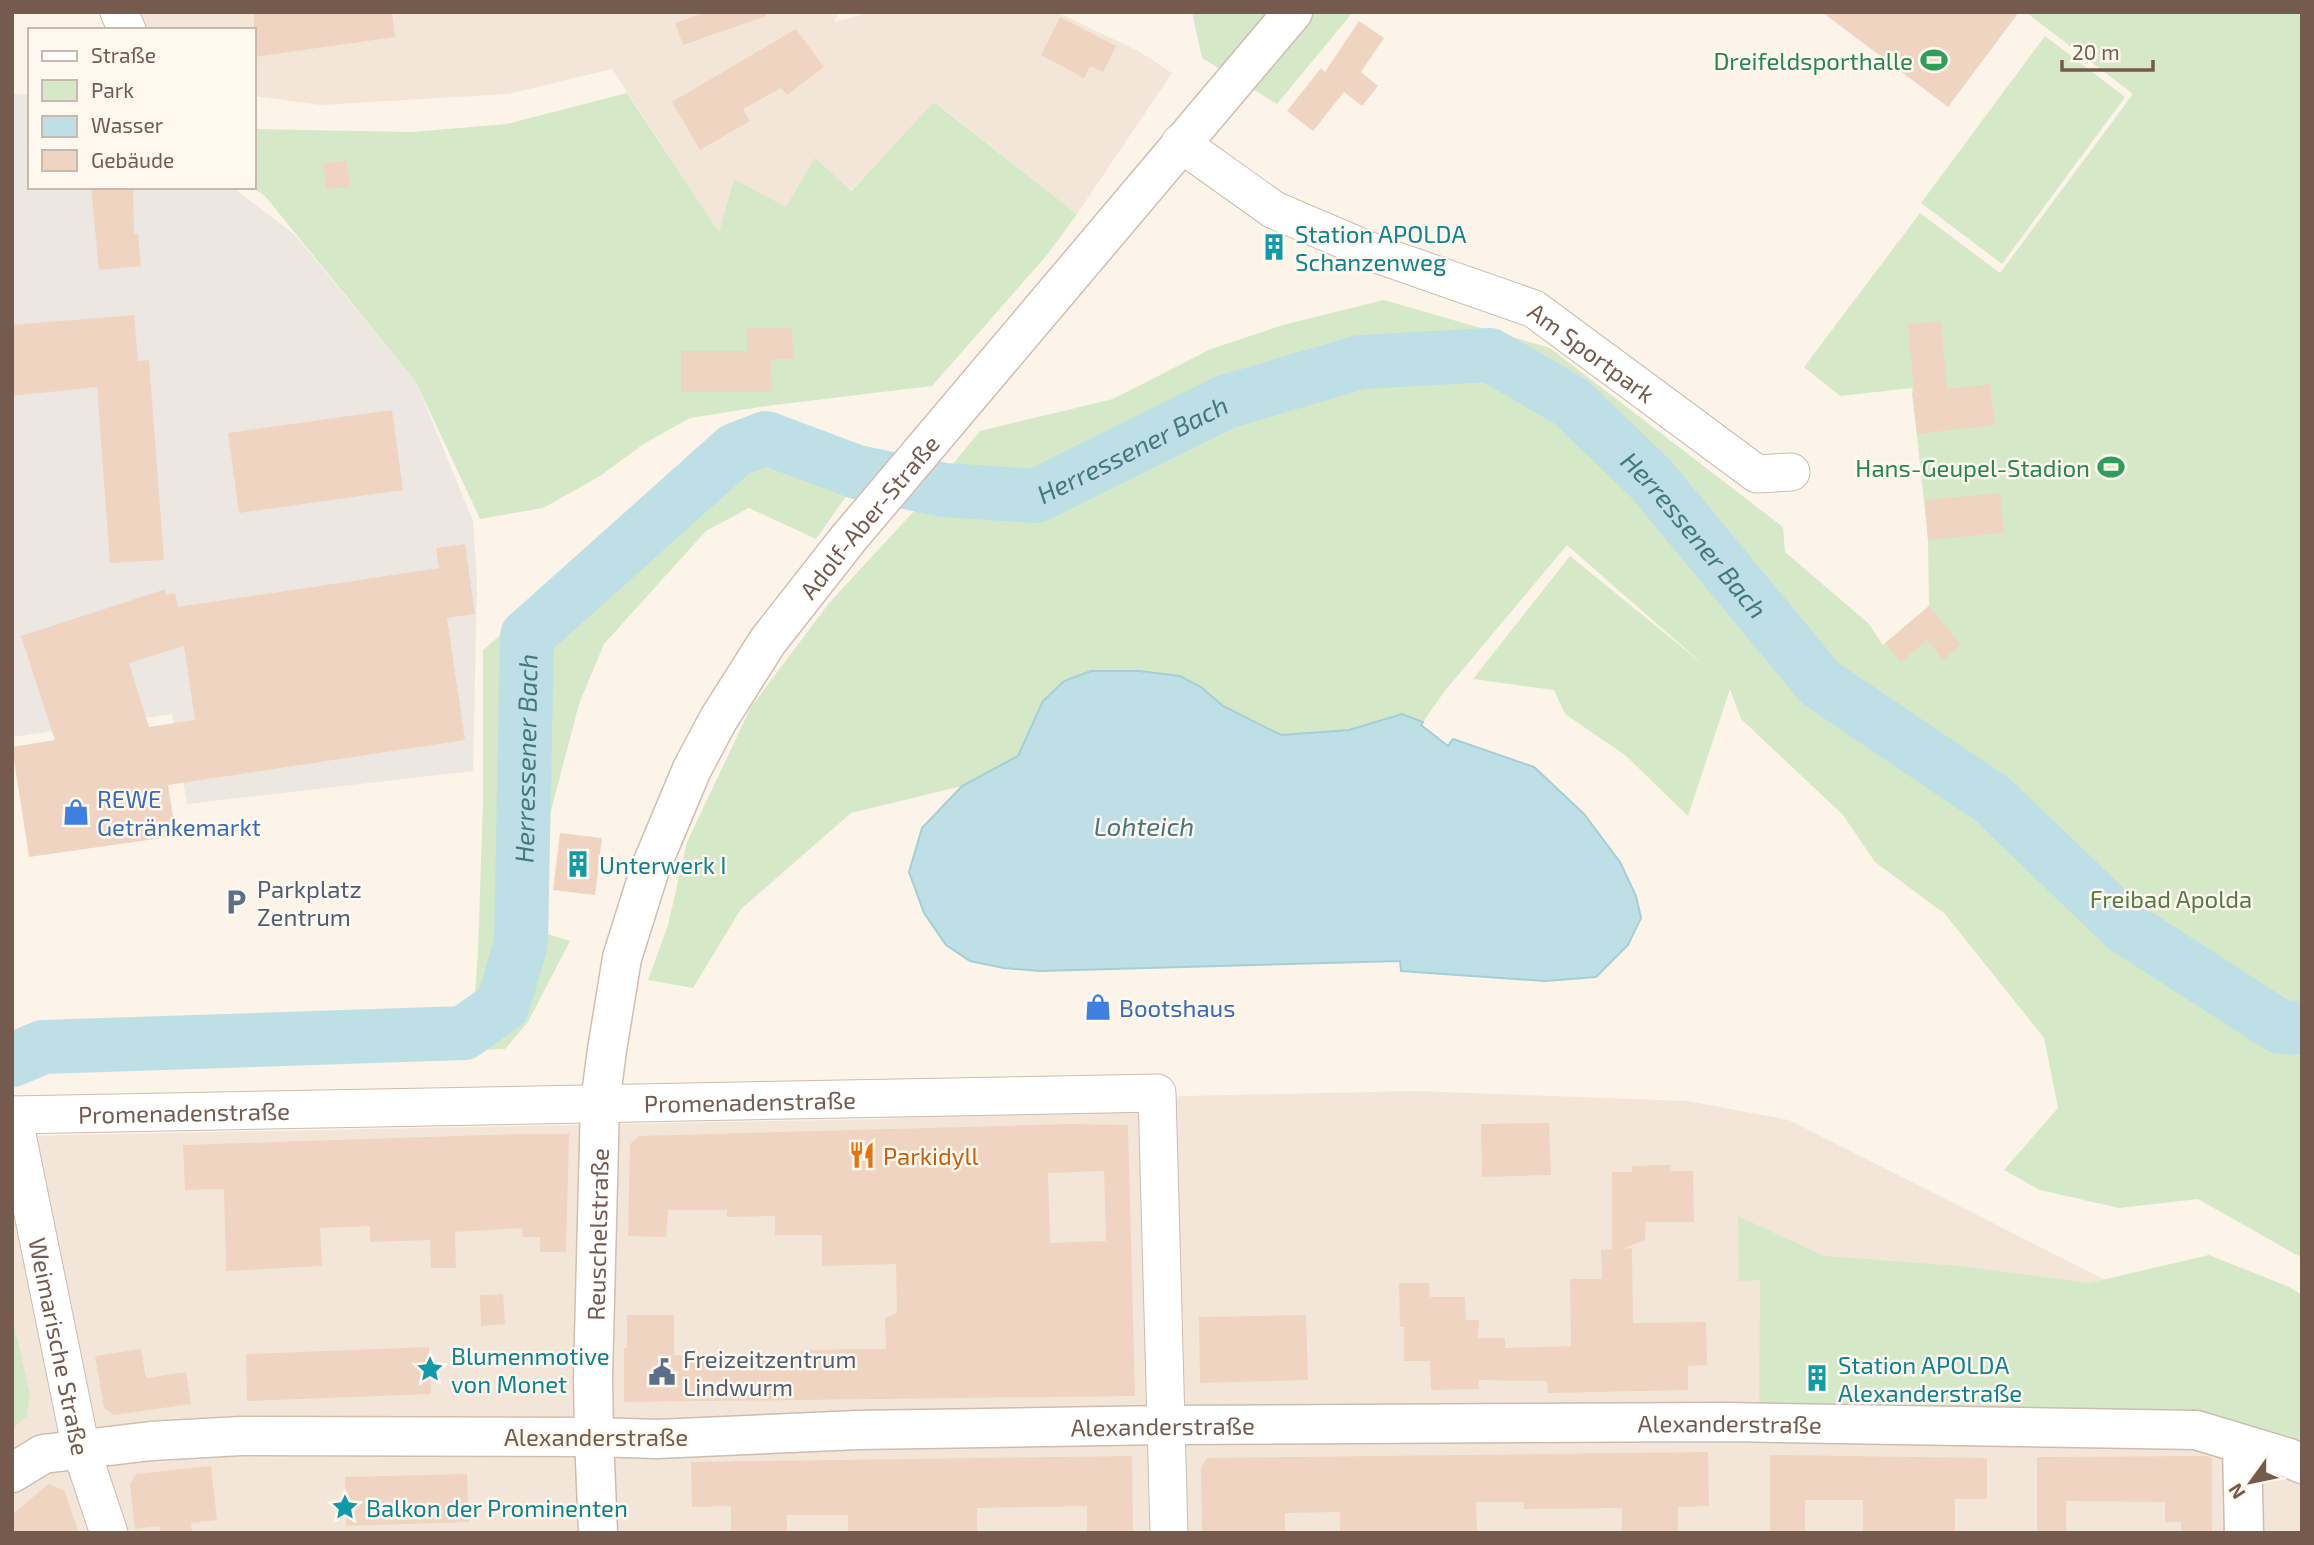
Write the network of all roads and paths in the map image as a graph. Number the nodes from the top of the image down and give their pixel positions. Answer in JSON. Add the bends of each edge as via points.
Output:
{"nodes":[{"id":1,"x":119,"y":12,"type":"edge"},
{"id":2,"x":1293,"y":12,"type":"edge"},
{"id":3,"x":126,"y":28,"type":"edge"},
{"id":4,"x":1180,"y":143,"type":"junction"},
{"id":5,"x":1791,"y":472,"type":"dead end"},
{"id":6,"x":600,"y":1103,"type":"junction"},
{"id":7,"x":13,"y":1115,"type":"edge"},
{"id":8,"x":1165,"y":1425,"type":"junction"},
{"id":9,"x":594,"y":1437,"type":"junction"},
{"id":10,"x":2242,"y":1445,"type":"junction"},
{"id":11,"x":81,"y":1449,"type":"junction"},
{"id":12,"x":2302,"y":1464,"type":"edge"},
{"id":13,"x":12,"y":1473,"type":"edge"},
{"id":14,"x":108,"y":1533,"type":"edge"},
{"id":15,"x":597,"y":1533,"type":"edge"},
{"id":16,"x":1169,"y":1533,"type":"edge"},
{"id":17,"x":2244,"y":1533,"type":"edge"}],
"edges":[{"from":1,"to":3,"type":"street"},
{"from":2,"to":4,"type":"main road","name":"Adolf-Aber-Straße"},
{"from":4,"to":5,"type":"street","name":"Am Sportpark","via":[[1274,210],[1377,254],[1534,309],[1757,474]]},
{"from":4,"to":6,"type":"main road","name":"Adolf-Aber-Straße","via":[[876,506],[768,641],[718,720],[650,869],[622,958]]},
{"from":6,"to":7,"type":"street","name":"Promenadenstraße"},
{"from":6,"to":8,"type":"street","name":"Promenadenstraße","via":[[1157,1093]]},
{"from":6,"to":9,"type":"main road","name":"Reuschelstraße"},
{"from":7,"to":11,"type":"street","name":"Weimarische Straße"},
{"from":8,"to":9,"type":"main road","name":"Alexanderstraße"},
{"from":8,"to":10,"type":"main road","name":"Alexanderstraße","via":[[1726,1422],[2196,1430]]},
{"from":8,"to":16,"type":"street"},
{"from":9,"to":11,"type":"main road","name":"Alexanderstraße","via":[[241,1436]]},
{"from":9,"to":15,"type":"main road","name":"Reuschelstraße"},
{"from":10,"to":12,"type":"main road","name":"Alexanderstraße"},
{"from":10,"to":17,"type":"main road"},
{"from":11,"to":13,"type":"main road","name":"Alexanderstraße","via":[[43,1454]]},
{"from":11,"to":14,"type":"street","name":"Weimarische Straße"}]}
